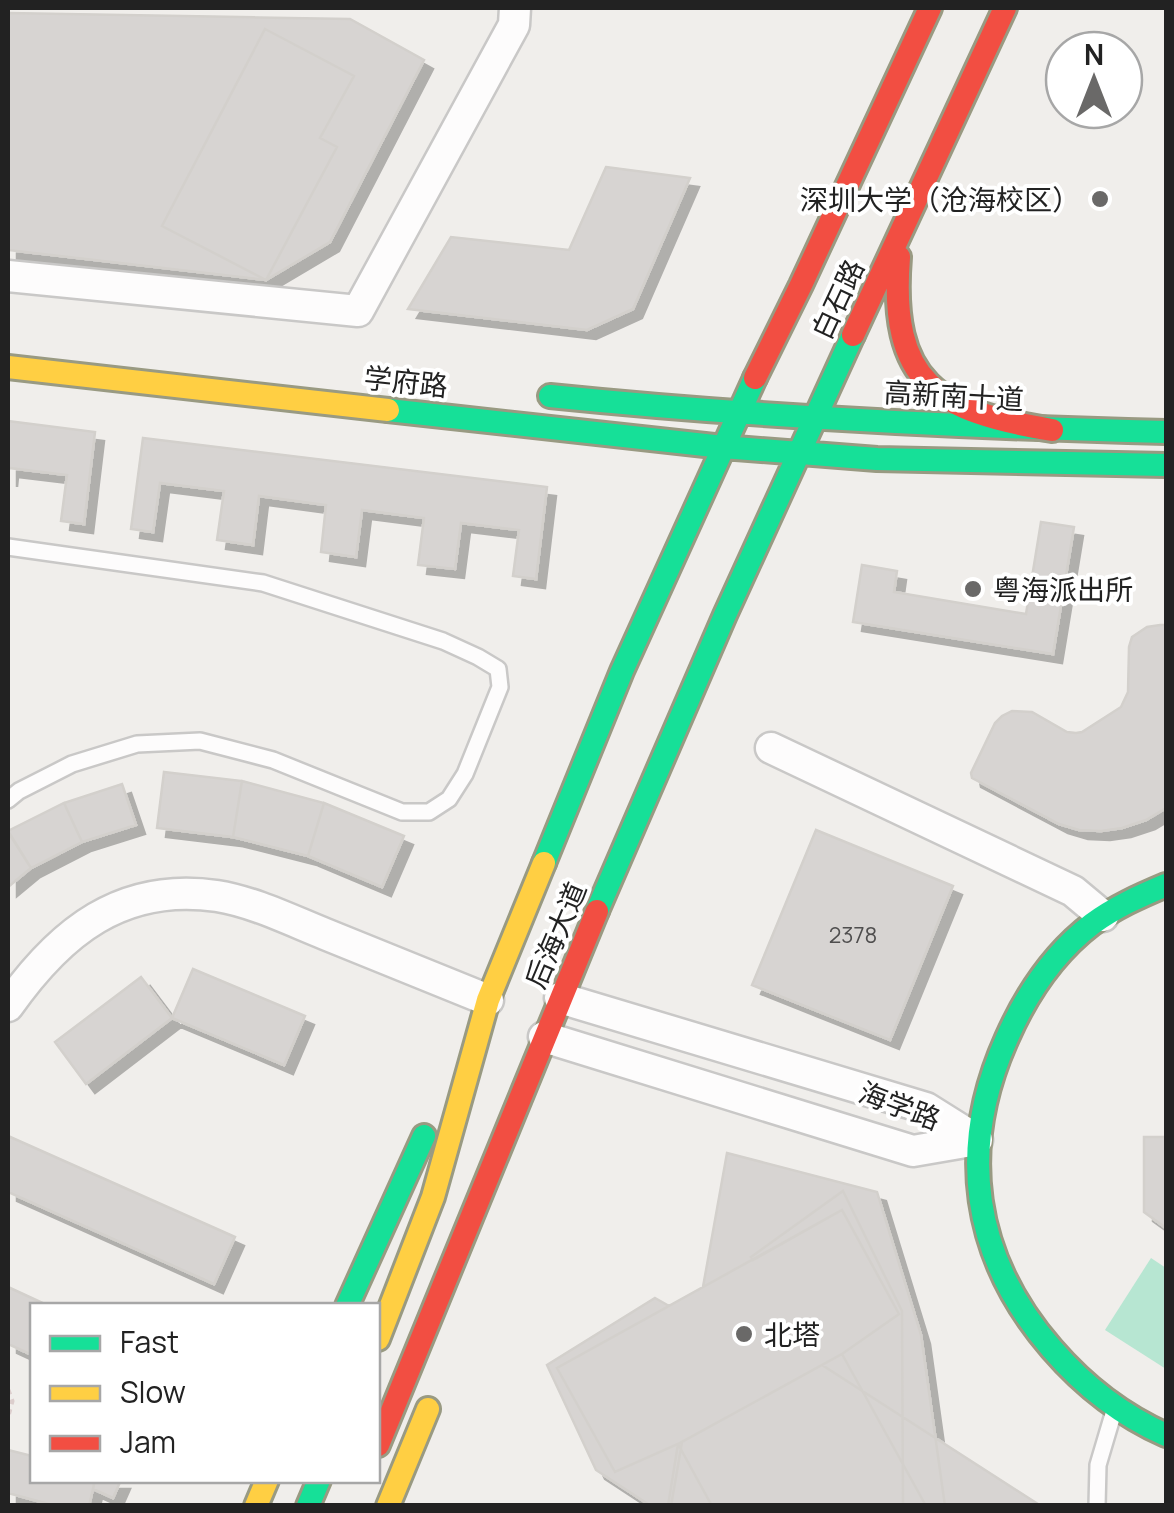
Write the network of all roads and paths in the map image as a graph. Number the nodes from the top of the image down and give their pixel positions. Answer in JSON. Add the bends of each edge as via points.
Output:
{"nodes":[{"id":1,"x":515,"y":8,"type":"edge"},
{"id":2,"x":930,"y":8,"type":"edge"},
{"id":3,"x":1006,"y":8,"type":"edge"},
{"id":4,"x":902,"y":233,"type":"junction"},
{"id":5,"x":8,"y":276,"type":"edge"},
{"id":6,"x":8,"y":367,"type":"edge"},
{"id":7,"x":532,"y":394,"type":"dead end"},
{"id":8,"x":738,"y":412,"type":"junction"},
{"id":9,"x":815,"y":418,"type":"junction"},
{"id":10,"x":1052,"y":430,"type":"junction"},
{"id":11,"x":1166,"y":432,"type":"edge"},
{"id":12,"x":723,"y":447,"type":"junction"},
{"id":13,"x":799,"y":452,"type":"junction"},
{"id":14,"x":1166,"y":465,"type":"edge"},
{"id":15,"x":8,"y":547,"type":"edge"},
{"id":16,"x":771,"y":748,"type":"dead end"},
{"id":17,"x":8,"y":800,"type":"edge"},
{"id":18,"x":1166,"y":885,"type":"edge"},
{"id":19,"x":1102,"y":916,"type":"junction"},
{"id":20,"x":560,"y":998,"type":"junction"},
{"id":21,"x":488,"y":1000,"type":"junction"},
{"id":22,"x":8,"y":1006,"type":"edge"},
{"id":23,"x":541,"y":1044,"type":"junction"},
{"id":24,"x":977,"y":1140,"type":"junction"},
{"id":25,"x":528,"y":1141,"type":"dead end"},
{"id":26,"x":348,"y":1303,"type":"edge"},
{"id":27,"x":380,"y":1334,"type":"edge"},
{"id":28,"x":436,"y":1389,"type":"dead end"},
{"id":29,"x":8,"y":1390,"type":"edge"},
{"id":30,"x":1115,"y":1407,"type":"junction"},
{"id":31,"x":8,"y":1416,"type":"edge"},
{"id":32,"x":1166,"y":1435,"type":"edge"},
{"id":33,"x":380,"y":1441,"type":"edge"},
{"id":34,"x":267,"y":1483,"type":"edge"},
{"id":35,"x":256,"y":1506,"type":"edge"},
{"id":36,"x":388,"y":1506,"type":"edge"},
{"id":37,"x":1097,"y":1506,"type":"edge"}],
"edges":[{"from":1,"to":5,"type":"street","via":[[514,25],[358,310]]},
{"from":2,"to":8,"type":"main road","name":"白石路"},
{"from":3,"to":4,"type":"main road","name":"白石路"},
{"from":4,"to":9,"type":"main road","name":"白石路"},
{"from":4,"to":10,"type":"main road","via":[[895,285],[911,364],[925,382],[972,411]]},
{"from":6,"to":12,"type":"main road","name":"学府路"},
{"from":7,"to":8,"type":"main road"},
{"from":8,"to":9,"type":"main road","name":"高新南十道"},
{"from":8,"to":12,"type":"main road","name":"白石路"},
{"from":9,"to":10,"type":"main road","name":"高新南十道"},
{"from":9,"to":13,"type":"main road","name":"白石路"},
{"from":10,"to":11,"type":"main road","name":"高新南十道"},
{"from":12,"to":13,"type":"main road","name":"学府路"},
{"from":12,"to":21,"type":"main road","name":"后海大道","via":[[622,671]]},
{"from":13,"to":14,"type":"main road"},
{"from":13,"to":20,"type":"main road","name":"后海大道"},
{"from":15,"to":17,"type":"lane","via":[[263,583],[443,641],[498,670],[500,687],[464,774],[449,799],[430,812],[402,812],[273,760],[200,741],[136,744],[72,764]]},
{"from":16,"to":19,"type":"street","via":[[1073,891]]},
{"from":18,"to":19,"type":"main road"},
{"from":19,"to":24,"type":"main road","via":[[1048,968],[1024,1004],[991,1076]]},
{"from":20,"to":23,"type":"main road","name":"后海大道"},
{"from":20,"to":24,"type":"street","name":"海学路","via":[[926,1108]]},
{"from":21,"to":22,"type":"street","via":[[266,910],[178,892],[92,918],[53,951]]},
{"from":21,"to":26,"type":"main road"},
{"from":21,"to":27,"type":"main road","name":"后海大道","via":[[433,1197]]},
{"from":23,"to":24,"type":"street","name":"海学路","via":[[913,1151]]},
{"from":23,"to":25,"type":"main road"},
{"from":23,"to":33,"type":"main road","name":"后海大道"},
{"from":24,"to":30,"type":"main road","via":[[983,1217],[1010,1293],[1044,1343]]},
{"from":28,"to":36,"type":"main road"},
{"from":29,"to":31,"type":"path"},
{"from":30,"to":32,"type":"main road"},
{"from":30,"to":37,"type":"lane","via":[[1098,1464]]},
{"from":34,"to":35,"type":"main road"}]}
